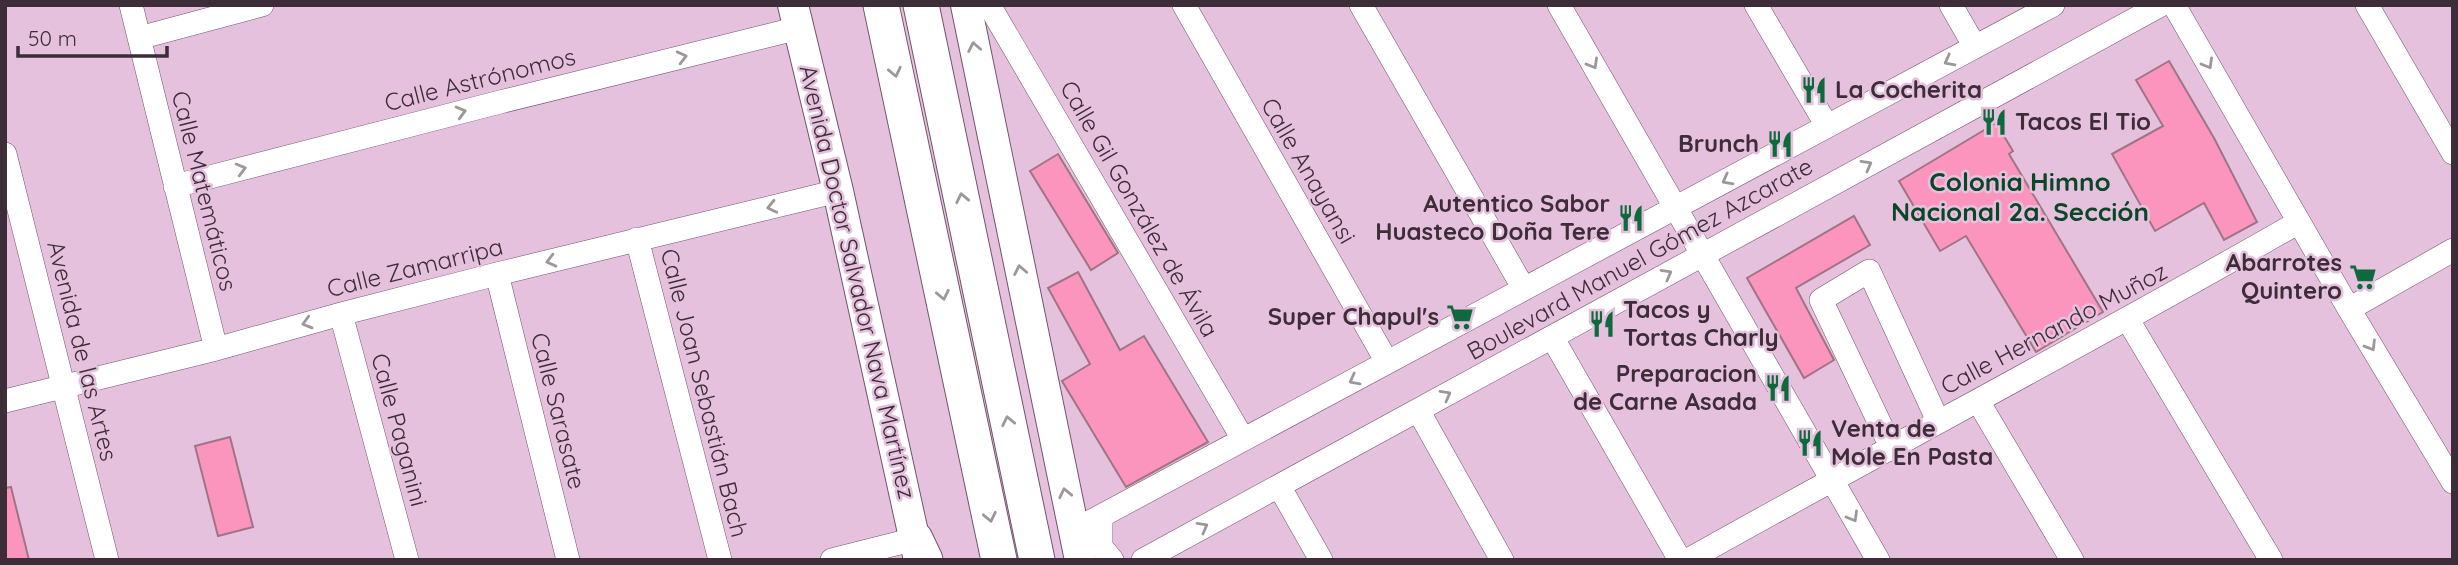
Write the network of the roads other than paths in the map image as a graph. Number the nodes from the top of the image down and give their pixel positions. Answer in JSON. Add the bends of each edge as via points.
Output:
{"nodes":[{"id":1,"x":131,"y":5,"type":"edge"},
{"id":2,"x":262,"y":5,"type":"edge"},
{"id":3,"x":881,"y":5,"type":"edge"},
{"id":4,"x":921,"y":5,"type":"edge"},
{"id":5,"x":966,"y":5,"type":"edge"},
{"id":6,"x":989,"y":5,"type":"edge"},
{"id":7,"x":1184,"y":5,"type":"edge"},
{"id":8,"x":1361,"y":5,"type":"edge"},
{"id":9,"x":1559,"y":5,"type":"edge"},
{"id":10,"x":1756,"y":5,"type":"edge"},
{"id":11,"x":1951,"y":5,"type":"edge"},
{"id":12,"x":2053,"y":5,"type":"edge"},
{"id":13,"x":2161,"y":5,"type":"edge"},
{"id":14,"x":2174,"y":5,"type":"edge"},
{"id":15,"x":2367,"y":5,"type":"edge"},
{"id":16,"x":796,"y":17,"type":"edge"},
{"id":17,"x":139,"y":38,"type":"junction"},
{"id":18,"x":1975,"y":47,"type":"junction"},
{"id":19,"x":1827,"y":126,"type":"junction"},
{"id":20,"x":2453,"y":153,"type":"edge"},
{"id":21,"x":5,"y":154,"type":"edge"},
{"id":22,"x":175,"y":186,"type":"junction"},
{"id":23,"x":838,"y":191,"type":"junction"},
{"id":24,"x":1676,"y":208,"type":"junction"},
{"id":25,"x":2299,"y":222,"type":"junction"},
{"id":26,"x":14,"y":227,"type":"edge"},
{"id":27,"x":637,"y":239,"type":"junction"},
{"id":28,"x":2453,"y":250,"type":"edge"},
{"id":29,"x":1703,"y":255,"type":"junction"},
{"id":30,"x":497,"y":274,"type":"junction"},
{"id":31,"x":1524,"y":289,"type":"junction"},
{"id":32,"x":2349,"y":309,"type":"junction"},
{"id":33,"x":341,"y":314,"type":"junction"},
{"id":34,"x":2128,"y":320,"type":"junction"},
{"id":35,"x":1552,"y":337,"type":"junction"},
{"id":36,"x":216,"y":349,"type":"junction"},
{"id":37,"x":1387,"y":362,"type":"junction"},
{"id":38,"x":65,"y":387,"type":"junction"},
{"id":39,"x":5,"y":401,"type":"edge"},
{"id":40,"x":1978,"y":401,"type":"junction"},
{"id":41,"x":1418,"y":410,"type":"junction"},
{"id":42,"x":1938,"y":421,"type":"junction"},
{"id":43,"x":1244,"y":439,"type":"junction"},
{"id":44,"x":1891,"y":447,"type":"junction"},
{"id":45,"x":1832,"y":479,"type":"junction"},
{"id":46,"x":2453,"y":482,"type":"edge"},
{"id":47,"x":1279,"y":486,"type":"junction"},
{"id":48,"x":1101,"y":516,"type":"junction"},
{"id":49,"x":1073,"y":531,"type":"junction"},
{"id":50,"x":920,"y":553,"type":"edge"},
{"id":51,"x":107,"y":560,"type":"edge"},
{"id":52,"x":407,"y":560,"type":"edge"},
{"id":53,"x":568,"y":560,"type":"edge"},
{"id":54,"x":720,"y":560,"type":"edge"},
{"id":55,"x":831,"y":560,"type":"edge"},
{"id":56,"x":999,"y":560,"type":"edge"},
{"id":57,"x":1039,"y":560,"type":"edge"},
{"id":58,"x":1080,"y":560,"type":"edge"},
{"id":59,"x":1112,"y":560,"type":"edge"},
{"id":60,"x":1143,"y":560,"type":"edge"},
{"id":61,"x":1321,"y":560,"type":"edge"},
{"id":62,"x":1503,"y":560,"type":"edge"},
{"id":63,"x":1680,"y":560,"type":"edge"},
{"id":64,"x":1688,"y":560,"type":"edge"},
{"id":65,"x":1878,"y":560,"type":"edge"},
{"id":66,"x":2072,"y":560,"type":"edge"},
{"id":67,"x":2271,"y":560,"type":"edge"}],
"edges":[{"from":1,"to":17,"type":"street","name":"Calle Matemáticos"},
{"from":2,"to":17,"type":"street"},
{"from":3,"to":56,"type":"highway","one_way":true},
{"from":57,"to":4,"type":"highway","one_way":true},
{"from":49,"to":5,"type":"main road","one_way":true},
{"from":6,"to":43,"type":"street","name":"Calle Gil González de Ávila"},
{"from":7,"to":37,"type":"street","name":"Calle Anayansi"},
{"from":8,"to":31,"type":"street"},
{"from":9,"to":24,"type":"street","one_way":true},
{"from":10,"to":19,"type":"street"},
{"from":11,"to":18,"type":"street"},
{"from":12,"to":18,"type":"street","name":"Boulevard Manuel Gómez Azcarate"},
{"from":29,"to":13,"type":"street","name":"Boulevard Manuel Gómez Azcarate","one_way":true},
{"from":14,"to":25,"type":"street","one_way":true},
{"from":15,"to":20,"type":"street"},
{"from":22,"to":16,"type":"street","name":"Calle Astrónomos","one_way":true,"via":[[500,102]]},
{"from":16,"to":23,"type":"main road","name":"Avenida Doctor Salvador Nava Martínez"},
{"from":17,"to":22,"type":"street","name":"Calle Matemáticos"},
{"from":18,"to":19,"type":"street","name":"Boulevard Manuel Gómez Azcarate","one_way":true},
{"from":19,"to":24,"type":"street","name":"Boulevard Manuel Gómez Azcarate","one_way":true},
{"from":21,"to":26,"type":"street","name":"Avenida de las Artes"},
{"from":22,"to":36,"type":"street","name":"Calle Matemáticos"},
{"from":23,"to":27,"type":"street","name":"Calle Zamarripa","one_way":true},
{"from":23,"to":50,"type":"main road","name":"Avenida Doctor Salvador Nava Martínez"},
{"from":24,"to":29,"type":"street"},
{"from":24,"to":31,"type":"street","name":"Boulevard Manuel Gómez Azcarate"},
{"from":25,"to":32,"type":"street"},
{"from":25,"to":34,"type":"street","name":"Calle Hernando Muñoz"},
{"from":26,"to":38,"type":"street","name":"Avenida de las Artes"},
{"from":27,"to":30,"type":"street","name":"Calle Zamarripa","one_way":true},
{"from":27,"to":54,"type":"street","name":"Calle Joan Sebastián Bach"},
{"from":28,"to":32,"type":"street"},
{"from":35,"to":29,"type":"street","name":"Boulevard Manuel Gómez Azcarate","one_way":true},
{"from":29,"to":45,"type":"street"},
{"from":30,"to":33,"type":"street","name":"Calle Zamarripa"},
{"from":30,"to":53,"type":"street","name":"Calle Sarasate"},
{"from":31,"to":37,"type":"street","name":"Boulevard Manuel Gómez Azcarate"},
{"from":32,"to":46,"type":"street","one_way":true},
{"from":33,"to":36,"type":"street","name":"Calle Zamarripa","one_way":true},
{"from":33,"to":52,"type":"street","name":"Calle Paganini"},
{"from":34,"to":40,"type":"street","name":"Calle Hernando Muñoz"},
{"from":34,"to":67,"type":"street"},
{"from":41,"to":35,"type":"street","name":"Boulevard Manuel Gómez Azcarate","one_way":true},
{"from":35,"to":63,"type":"street"},
{"from":36,"to":38,"type":"street","name":"Calle Zamarripa"},
{"from":37,"to":43,"type":"street","name":"Boulevard Manuel Gómez Azcarate","one_way":true},
{"from":38,"to":39,"type":"street","name":"Calle Zamarripa"},
{"from":38,"to":51,"type":"street","name":"Avenida de las Artes"},
{"from":40,"to":42,"type":"street","name":"Calle Hernando Muñoz"},
{"from":40,"to":66,"type":"street"},
{"from":41,"to":47,"type":"street","name":"Boulevard Manuel Gómez Azcarate"},
{"from":41,"to":62,"type":"street"},
{"from":42,"to":44,"type":"street","name":"Calle Hernando Muñoz"},
{"from":42,"to":44,"type":"street","via":[[1869,271],[1821,300]]},
{"from":43,"to":48,"type":"street","name":"Boulevard Manuel Gómez Azcarate"},
{"from":44,"to":45,"type":"street","name":"Calle Hernando Muñoz"},
{"from":45,"to":64,"type":"street","name":"Calle Hernando Muñoz"},
{"from":45,"to":65,"type":"street","one_way":true},
{"from":60,"to":47,"type":"street","name":"Boulevard Manuel Gómez Azcarate","one_way":true},
{"from":47,"to":61,"type":"street"},
{"from":48,"to":49,"type":"street","name":"Boulevard Manuel Gómez Azcarate"},
{"from":48,"to":59,"type":"street","via":[[1101,547]]},
{"from":49,"to":58,"type":"main road"},
{"from":50,"to":55,"type":"street"}]}
